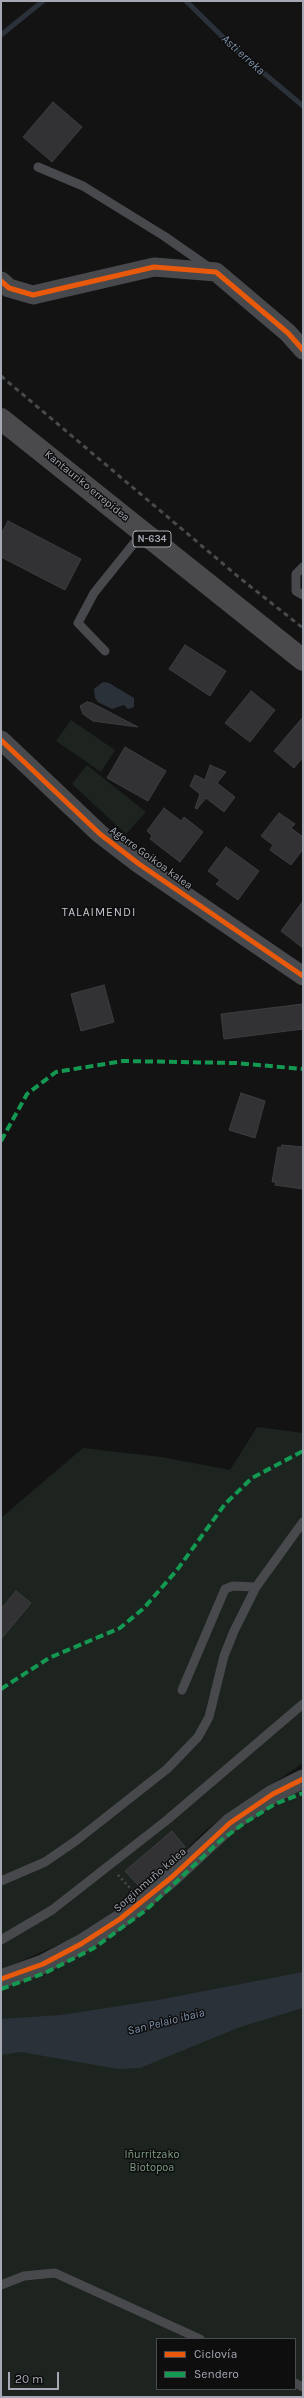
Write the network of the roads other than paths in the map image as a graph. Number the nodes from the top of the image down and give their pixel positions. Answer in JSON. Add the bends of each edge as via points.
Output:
{"nodes":[{"id":1,"x":38,"y":167,"type":"dead end"},
{"id":2,"x":216,"y":272,"type":"junction"},
{"id":3,"x":1,"y":281,"type":"edge"},
{"id":4,"x":303,"y":350,"type":"edge"},
{"id":5,"x":1,"y":419,"type":"edge"},
{"id":6,"x":144,"y":532,"type":"junction"},
{"id":7,"x":303,"y":567,"type":"edge"},
{"id":8,"x":303,"y":595,"type":"edge"},
{"id":9,"x":104,"y":651,"type":"dead end"},
{"id":10,"x":303,"y":660,"type":"edge"},
{"id":11,"x":1,"y":740,"type":"edge"},
{"id":12,"x":303,"y":976,"type":"edge"},
{"id":13,"x":303,"y":1522,"type":"edge"},
{"id":14,"x":256,"y":1587,"type":"junction"},
{"id":15,"x":182,"y":1690,"type":"dead end"},
{"id":16,"x":303,"y":1704,"type":"edge"},
{"id":17,"x":303,"y":1779,"type":"edge"},
{"id":18,"x":1,"y":1881,"type":"edge"},
{"id":19,"x":1,"y":1940,"type":"edge"},
{"id":20,"x":1,"y":1980,"type":"edge"},
{"id":21,"x":1,"y":2285,"type":"edge"},
{"id":22,"x":198,"y":2338,"type":"edge"}],
"edges":[{"from":1,"to":2,"type":"lane","via":[[83,186]]},
{"from":2,"to":3,"type":"street","via":[[154,267],[34,295],[9,288]]},
{"from":2,"to":4,"type":"street","via":[[288,333]]},
{"from":5,"to":6,"type":"highway","name":"Kantauriko errepidea","number":"N-634"},
{"from":6,"to":9,"type":"lane","via":[[94,594],[78,623]]},
{"from":6,"to":10,"type":"highway","name":"Kantauriko errepidea","number":"N-634"},
{"from":7,"to":8,"type":"lane","via":[[296,574],[296,591]]},
{"from":11,"to":12,"type":"street","name":"Agerre Goikoa kalea","via":[[100,834],[139,864]]},
{"from":13,"to":14,"type":"lane"},
{"from":14,"to":15,"type":"lane","via":[[233,1586],[224,1589]]},
{"from":14,"to":18,"type":"lane","via":[[224,1656],[209,1718],[198,1737],[167,1769],[77,1840],[45,1862]]},
{"from":16,"to":19,"type":"lane","via":[[166,1820],[52,1910]]},
{"from":17,"to":20,"type":"street","name":"Sorginmuño kalea","via":[[273,1794],[230,1823],[145,1901],[81,1944],[43,1964]]},
{"from":21,"to":22,"type":"lane","via":[[24,2276],[55,2273]]}]}
